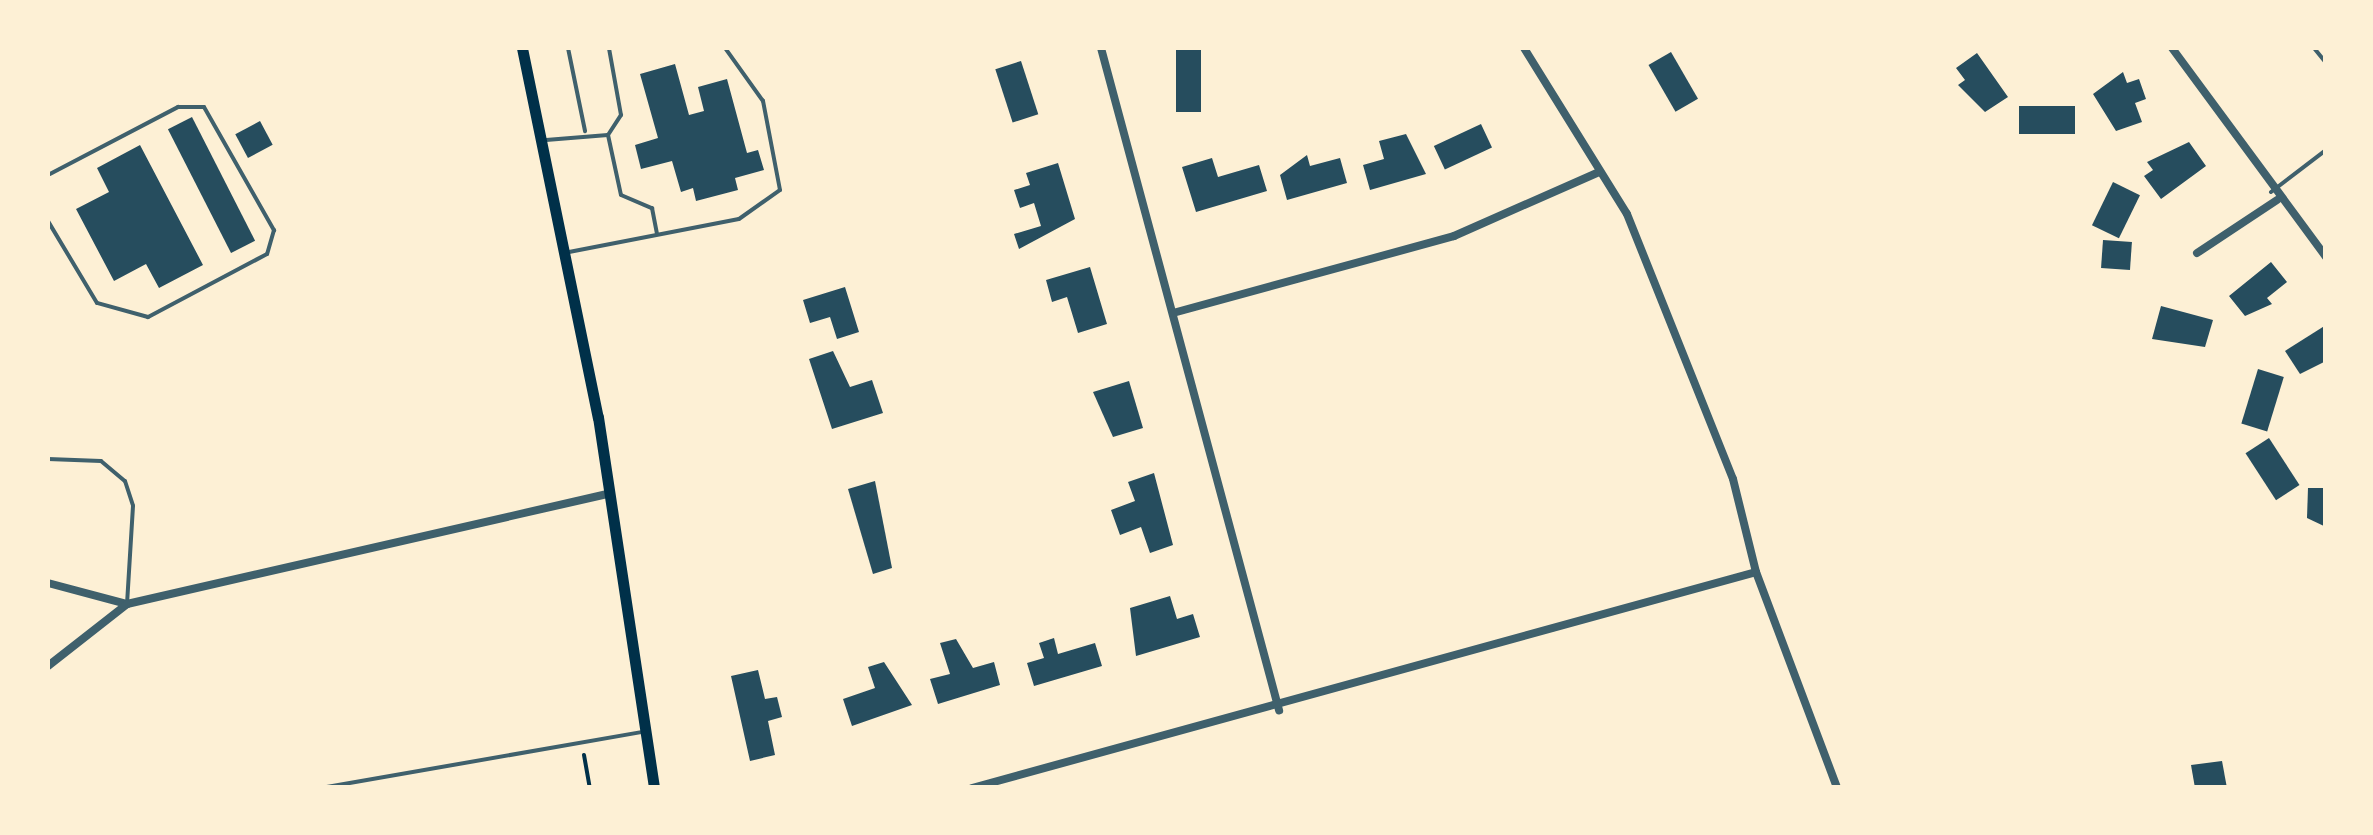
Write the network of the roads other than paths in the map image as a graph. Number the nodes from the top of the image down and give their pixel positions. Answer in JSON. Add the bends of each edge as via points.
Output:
{"nodes":[{"id":1,"x":522,"y":48,"type":"edge"},
{"id":2,"x":568,"y":48,"type":"edge"},
{"id":3,"x":609,"y":48,"type":"edge"},
{"id":4,"x":726,"y":48,"type":"edge"},
{"id":5,"x":1102,"y":48,"type":"edge"},
{"id":6,"x":1524,"y":48,"type":"edge"},
{"id":7,"x":2172,"y":48,"type":"edge"},
{"id":8,"x":2314,"y":48,"type":"edge"},
{"id":9,"x":2326,"y":63,"type":"edge"},
{"id":10,"x":585,"y":131,"type":"junction"},
{"id":11,"x":608,"y":134,"type":"junction"},
{"id":12,"x":541,"y":141,"type":"junction"},
{"id":13,"x":2326,"y":150,"type":"edge"},
{"id":14,"x":1599,"y":172,"type":"junction"},
{"id":15,"x":48,"y":174,"type":"edge"},
{"id":16,"x":2274,"y":196,"type":"junction"},
{"id":17,"x":48,"y":221,"type":"edge"},
{"id":18,"x":658,"y":235,"type":"junction"},
{"id":19,"x":564,"y":253,"type":"junction"},
{"id":20,"x":2197,"y":254,"type":"dead end"},
{"id":21,"x":2326,"y":257,"type":"edge"},
{"id":22,"x":1173,"y":313,"type":"junction"},
{"id":23,"x":48,"y":460,"type":"edge"},
{"id":24,"x":610,"y":493,"type":"junction"},
{"id":25,"x":1756,"y":572,"type":"junction"},
{"id":26,"x":48,"y":584,"type":"edge"},
{"id":27,"x":127,"y":604,"type":"junction"},
{"id":28,"x":48,"y":666,"type":"edge"},
{"id":29,"x":1279,"y":710,"type":"junction"},
{"id":30,"x":646,"y":731,"type":"junction"},
{"id":31,"x":321,"y":788,"type":"edge"},
{"id":32,"x":654,"y":788,"type":"edge"},
{"id":33,"x":972,"y":788,"type":"edge"},
{"id":34,"x":1837,"y":788,"type":"edge"}],
"edges":[{"from":1,"to":12,"type":"main road"},
{"from":2,"to":10,"type":"lane"},
{"from":3,"to":11,"type":"lane","via":[[621,116]]},
{"from":4,"to":18,"type":"lane","via":[[764,101],[780,190],[739,219]]},
{"from":5,"to":22,"type":"street"},
{"from":6,"to":14,"type":"street"},
{"from":7,"to":16,"type":"street"},
{"from":8,"to":9,"type":"lane"},
{"from":10,"to":11,"type":"lane"},
{"from":10,"to":12,"type":"lane"},
{"from":11,"to":18,"type":"lane","via":[[621,194],[652,208]]},
{"from":12,"to":19,"type":"main road"},
{"from":13,"to":16,"type":"lane"},
{"from":14,"to":22,"type":"street","via":[[1454,236]]},
{"from":14,"to":25,"type":"street","via":[[1627,214],[1672,321],[1733,479]]},
{"from":15,"to":17,"type":"lane","via":[[178,107],[204,107],[274,230],[267,254],[148,317],[97,303]]},
{"from":16,"to":20,"type":"street"},
{"from":16,"to":21,"type":"street"},
{"from":18,"to":19,"type":"lane"},
{"from":19,"to":24,"type":"main road"},
{"from":22,"to":29,"type":"street"},
{"from":23,"to":27,"type":"lane","via":[[101,460],[125,481],[133,506]]},
{"from":24,"to":27,"type":"street"},
{"from":24,"to":30,"type":"main road"},
{"from":25,"to":29,"type":"street"},
{"from":25,"to":34,"type":"street"},
{"from":26,"to":27,"type":"street"},
{"from":27,"to":28,"type":"street"},
{"from":29,"to":33,"type":"street"},
{"from":30,"to":31,"type":"lane"},
{"from":30,"to":32,"type":"main road"}]}
